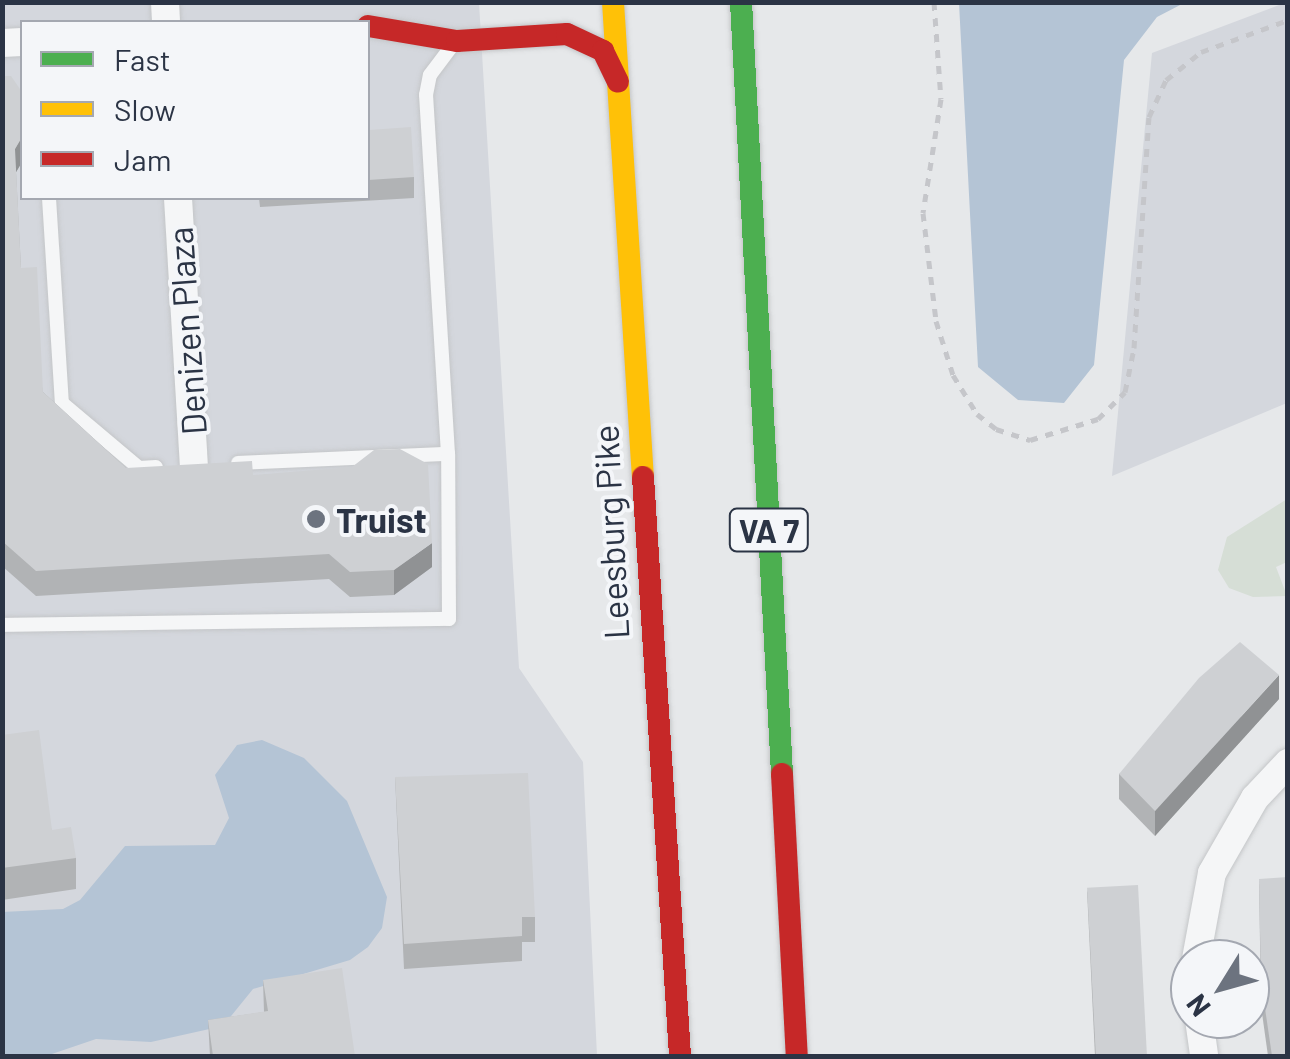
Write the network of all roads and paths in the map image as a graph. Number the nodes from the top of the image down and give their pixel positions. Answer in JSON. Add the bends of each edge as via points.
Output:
{"nodes":[{"id":1,"x":614,"y":2,"type":"edge"},
{"id":2,"x":740,"y":2,"type":"edge"},
{"id":3,"x":934,"y":2,"type":"edge"},
{"id":4,"x":1288,"y":20,"type":"edge"},
{"id":5,"x":370,"y":26,"type":"edge"},
{"id":6,"x":457,"y":40,"type":"junction"},
{"id":7,"x":618,"y":82,"type":"junction"},
{"id":8,"x":49,"y":200,"type":"edge"},
{"id":9,"x":178,"y":200,"type":"edge"},
{"id":10,"x":448,"y":454,"type":"junction"},
{"id":11,"x":194,"y":465,"type":"junction"},
{"id":12,"x":2,"y":626,"type":"edge"},
{"id":13,"x":1288,"y":763,"type":"edge"},
{"id":14,"x":1200,"y":939,"type":"edge"},
{"id":15,"x":680,"y":1056,"type":"edge"},
{"id":16,"x":796,"y":1056,"type":"edge"}],
"edges":[{"from":1,"to":7,"type":"main road","name":"Leesburg Pike"},
{"from":2,"to":16,"type":"main road","number":"VA 7"},
{"from":3,"to":4,"type":"path","via":[[941,99],[923,213],[936,322],[952,375],[977,414],[996,430],[1030,440],[1098,420],[1125,392],[1150,118],[1166,80],[1201,52]]},
{"from":5,"to":6,"type":"main road"},
{"from":6,"to":7,"type":"main road","via":[[567,34],[603,50]]},
{"from":6,"to":10,"type":"lane","via":[[430,75],[426,95]]},
{"from":7,"to":15,"type":"main road","name":"Leesburg Pike"},
{"from":8,"to":11,"type":"lane","via":[[62,403],[139,468]]},
{"from":9,"to":11,"type":"street","name":"Denizen Plaza"},
{"from":10,"to":11,"type":"lane"},
{"from":10,"to":12,"type":"lane","via":[[448,619]]},
{"from":13,"to":14,"type":"street","via":[[1255,798],[1212,874]]}]}
